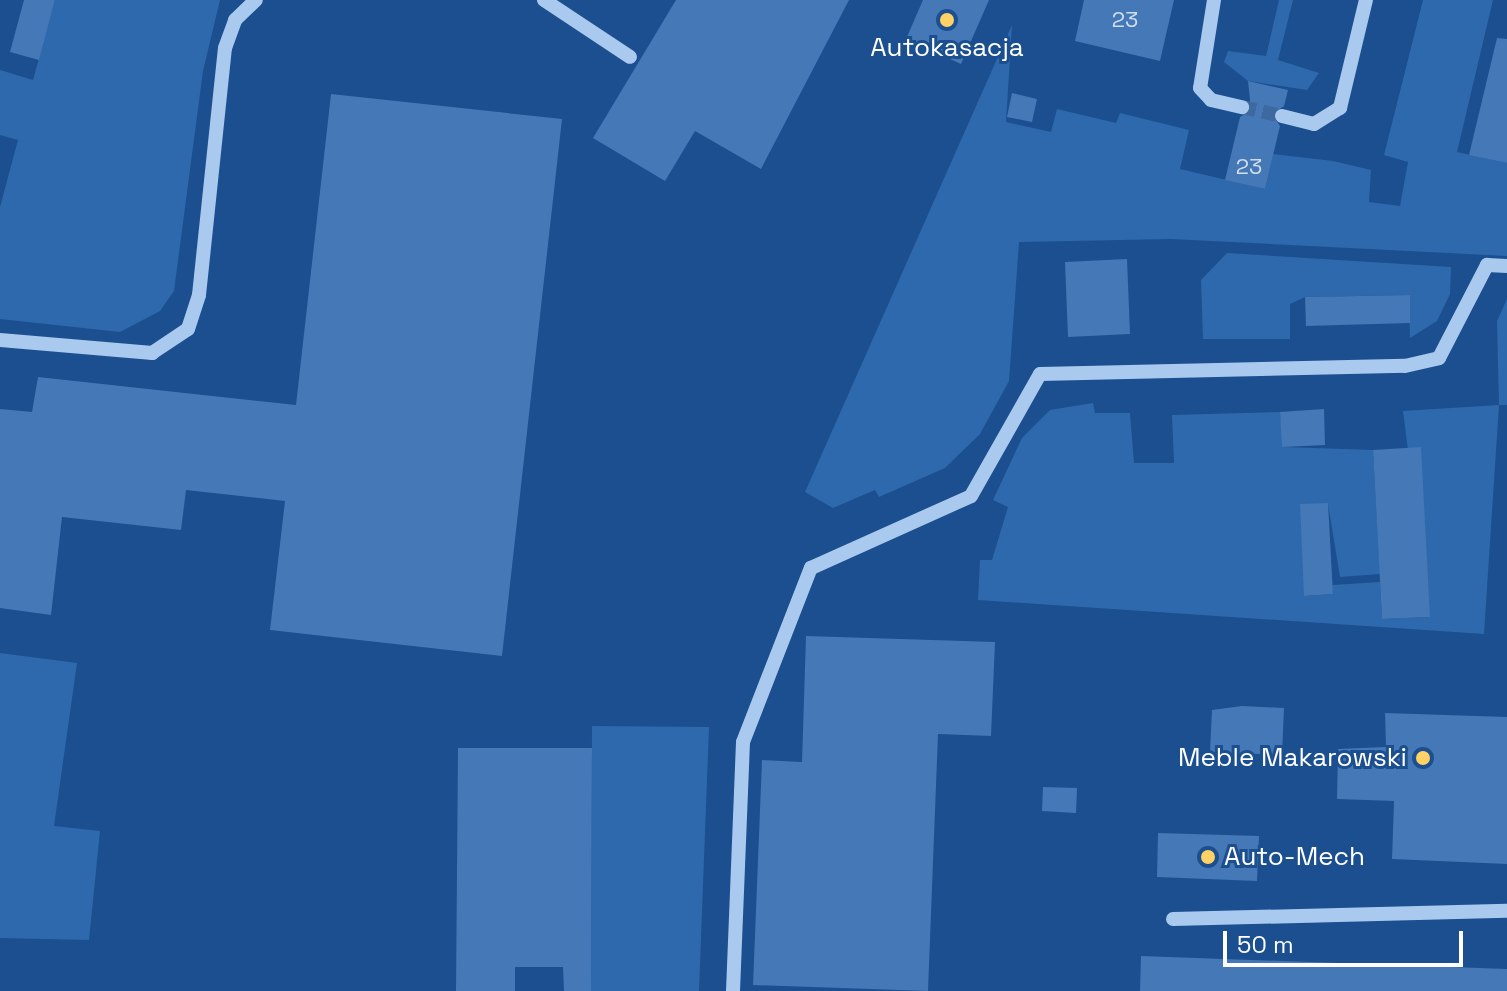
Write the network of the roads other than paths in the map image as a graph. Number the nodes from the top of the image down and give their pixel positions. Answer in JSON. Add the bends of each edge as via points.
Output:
{"nodes":[{"id":1,"x":256,"y":0,"type":"edge"},
{"id":2,"x":544,"y":0,"type":"edge"},
{"id":3,"x":1214,"y":0,"type":"edge"},
{"id":4,"x":1366,"y":0,"type":"edge"},
{"id":5,"x":630,"y":57,"type":"dead end"},
{"id":6,"x":1242,"y":107,"type":"tunnel mouth"},
{"id":7,"x":1282,"y":116,"type":"tunnel mouth"},
{"id":8,"x":1507,"y":266,"type":"edge"},
{"id":9,"x":0,"y":340,"type":"edge"},
{"id":10,"x":1507,"y":911,"type":"edge"},
{"id":11,"x":1173,"y":919,"type":"dead end"},
{"id":12,"x":733,"y":991,"type":"edge"}],
"edges":[{"from":1,"to":9,"type":"lane","via":[[235,20],[225,48],[199,295],[188,329],[152,353]]},
{"from":2,"to":5,"type":"lane"},
{"from":3,"to":6,"type":"lane","via":[[1200,88],[1211,100]]},
{"from":4,"to":7,"type":"lane","via":[[1340,108],[1314,124]]},
{"from":8,"to":12,"type":"lane","via":[[1487,265],[1439,358],[1405,366],[1040,374],[971,496],[811,568],[743,742]]},
{"from":10,"to":11,"type":"lane"}]}
